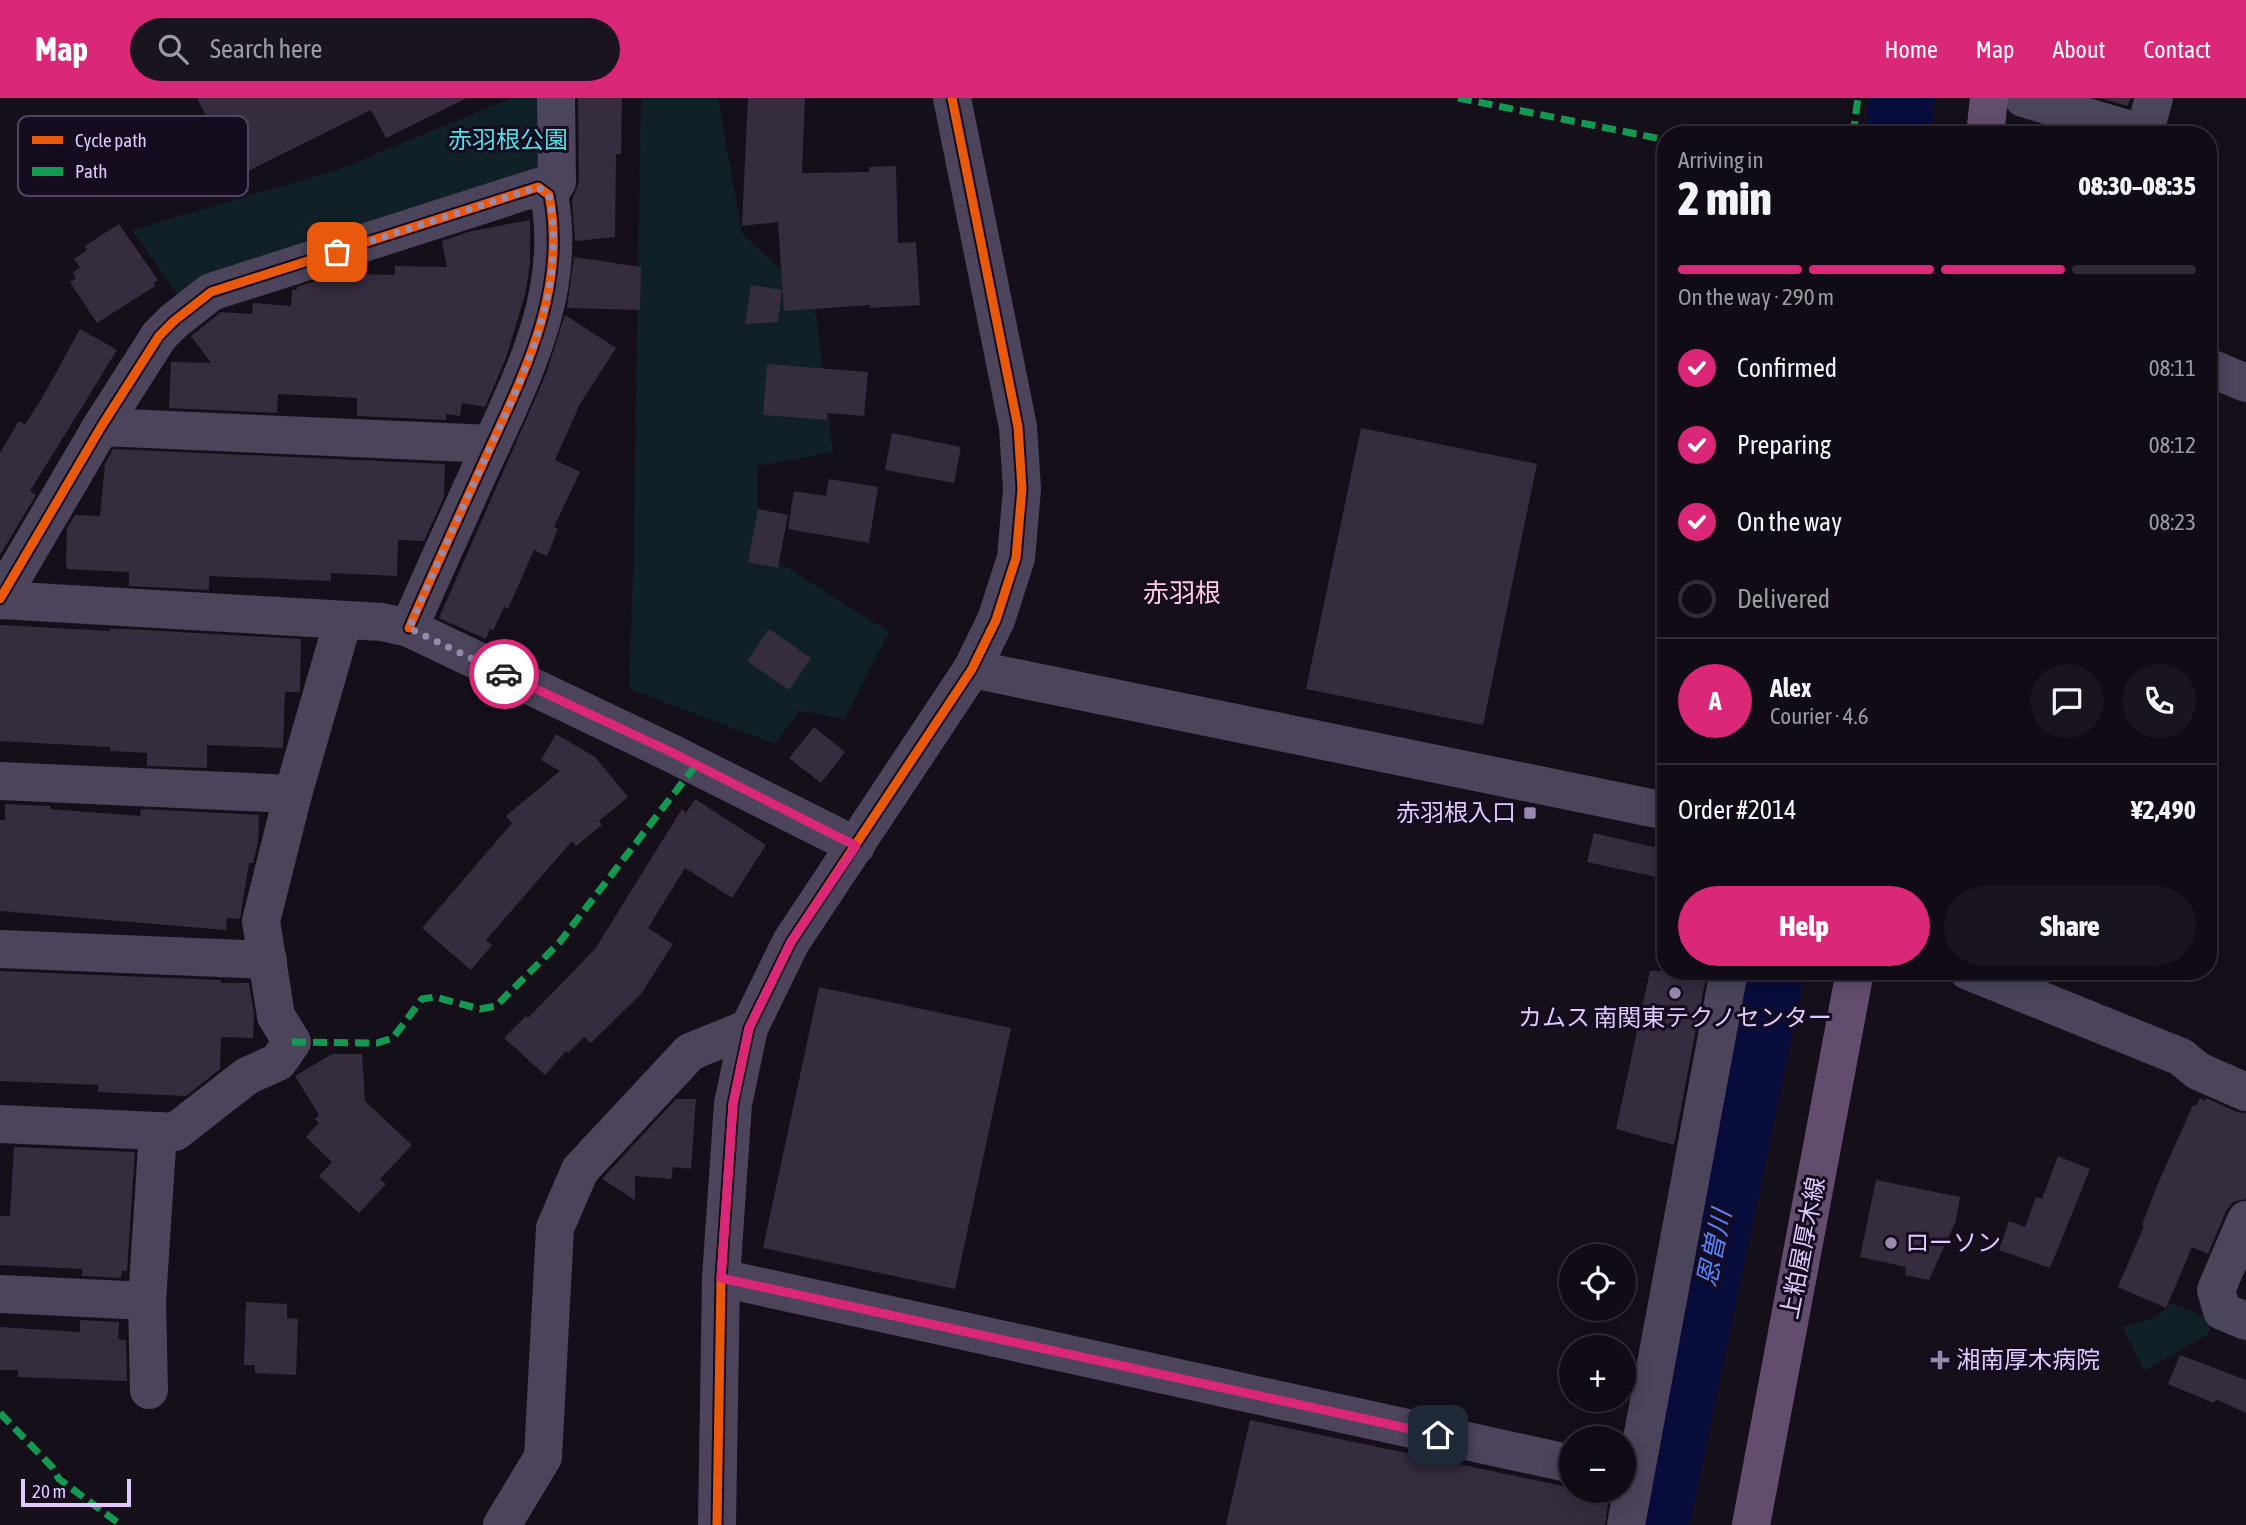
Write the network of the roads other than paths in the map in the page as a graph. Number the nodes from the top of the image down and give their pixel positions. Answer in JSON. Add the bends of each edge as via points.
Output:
{"nodes":[{"id":1,"x":556,"y":98,"type":"edge"},
{"id":2,"x":952,"y":98,"type":"edge"},
{"id":3,"x":1989,"y":98,"type":"edge"},
{"id":4,"x":2023,"y":98,"type":"edge"},
{"id":5,"x":2154,"y":98,"type":"edge"},
{"id":6,"x":1985,"y":126,"type":"edge"},
{"id":7,"x":2115,"y":126,"type":"edge"},
{"id":8,"x":2146,"y":126,"type":"edge"},
{"id":9,"x":549,"y":195,"type":"junction"},
{"id":10,"x":2217,"y":371,"type":"edge"},
{"id":11,"x":2246,"y":383,"type":"edge"},
{"id":12,"x":101,"y":427,"type":"junction"},
{"id":13,"x":492,"y":444,"type":"junction"},
{"id":14,"x":0,"y":599,"type":"edge"},
{"id":15,"x":343,"y":621,"type":"junction"},
{"id":16,"x":409,"y":628,"type":"junction"},
{"id":17,"x":972,"y":669,"type":"junction"},
{"id":18,"x":0,"y":780,"type":"edge"},
{"id":19,"x":293,"y":794,"type":"junction"},
{"id":20,"x":1657,"y":809,"type":"edge"},
{"id":21,"x":856,"y":846,"type":"junction"},
{"id":22,"x":0,"y":949,"type":"edge"},
{"id":23,"x":268,"y":960,"type":"junction"},
{"id":24,"x":1727,"y":980,"type":"edge"},
{"id":25,"x":1853,"y":980,"type":"edge"},
{"id":26,"x":1990,"y":980,"type":"edge"},
{"id":27,"x":749,"y":1028,"type":"junction"},
{"id":28,"x":2246,"y":1092,"type":"edge"},
{"id":29,"x":0,"y":1124,"type":"edge"},
{"id":30,"x":158,"y":1131,"type":"junction"},
{"id":31,"x":2246,"y":1220,"type":"edge"},
{"id":32,"x":721,"y":1278,"type":"junction"},
{"id":33,"x":0,"y":1294,"type":"edge"},
{"id":34,"x":147,"y":1301,"type":"junction"},
{"id":35,"x":2246,"y":1321,"type":"edge"},
{"id":36,"x":149,"y":1390,"type":"dead end"},
{"id":37,"x":1636,"y":1441,"type":"edge"},
{"id":38,"x":1559,"y":1461,"type":"edge"},
{"id":39,"x":1627,"y":1503,"type":"edge"},
{"id":40,"x":502,"y":1525,"type":"edge"},
{"id":41,"x":717,"y":1525,"type":"edge"},
{"id":42,"x":1626,"y":1525,"type":"edge"},
{"id":43,"x":1751,"y":1525,"type":"edge"}],
"edges":[{"from":1,"to":9,"type":"street","via":[[558,182]]},
{"from":2,"to":17,"type":"street","via":[[1018,427],[1022,489],[1016,558],[996,620]]},
{"from":3,"to":6,"type":"main road"},
{"from":4,"to":7,"type":"street"},
{"from":5,"to":8,"type":"street"},
{"from":9,"to":12,"type":"street","via":[[538,187],[211,292],[159,336]]},
{"from":9,"to":13,"type":"street","via":[[554,222],[553,271],[542,326]]},
{"from":10,"to":11,"type":"street"},
{"from":12,"to":13,"type":"street"},
{"from":12,"to":14,"type":"street"},
{"from":13,"to":16,"type":"street"},
{"from":14,"to":15,"type":"street"},
{"from":15,"to":16,"type":"street"},
{"from":15,"to":19,"type":"street"},
{"from":16,"to":21,"type":"street"},
{"from":17,"to":20,"type":"street"},
{"from":17,"to":21,"type":"street"},
{"from":18,"to":19,"type":"street"},
{"from":19,"to":23,"type":"street","via":[[261,921]]},
{"from":21,"to":27,"type":"street","via":[[791,942]]},
{"from":22,"to":23,"type":"street"},
{"from":23,"to":30,"type":"street","via":[[276,1016],[292,1042],[278,1062],[247,1076],[175,1132]]},
{"from":24,"to":37,"type":"street"},
{"from":25,"to":43,"type":"main road","name":"上粕屋厚木線"},
{"from":26,"to":28,"type":"street","via":[[2181,1057],[2198,1071]]},
{"from":27,"to":32,"type":"street","via":[[733,1104]]},
{"from":27,"to":40,"type":"street","via":[[690,1052],[580,1170],[555,1228],[543,1457]]},
{"from":29,"to":30,"type":"street"},
{"from":30,"to":34,"type":"street"},
{"from":31,"to":35,"type":"street","via":[[2216,1290],[2222,1311]]},
{"from":32,"to":38,"type":"street"},
{"from":32,"to":41,"type":"street"},
{"from":33,"to":34,"type":"street"},
{"from":34,"to":36,"type":"street"},
{"from":39,"to":42,"type":"street"}]}
